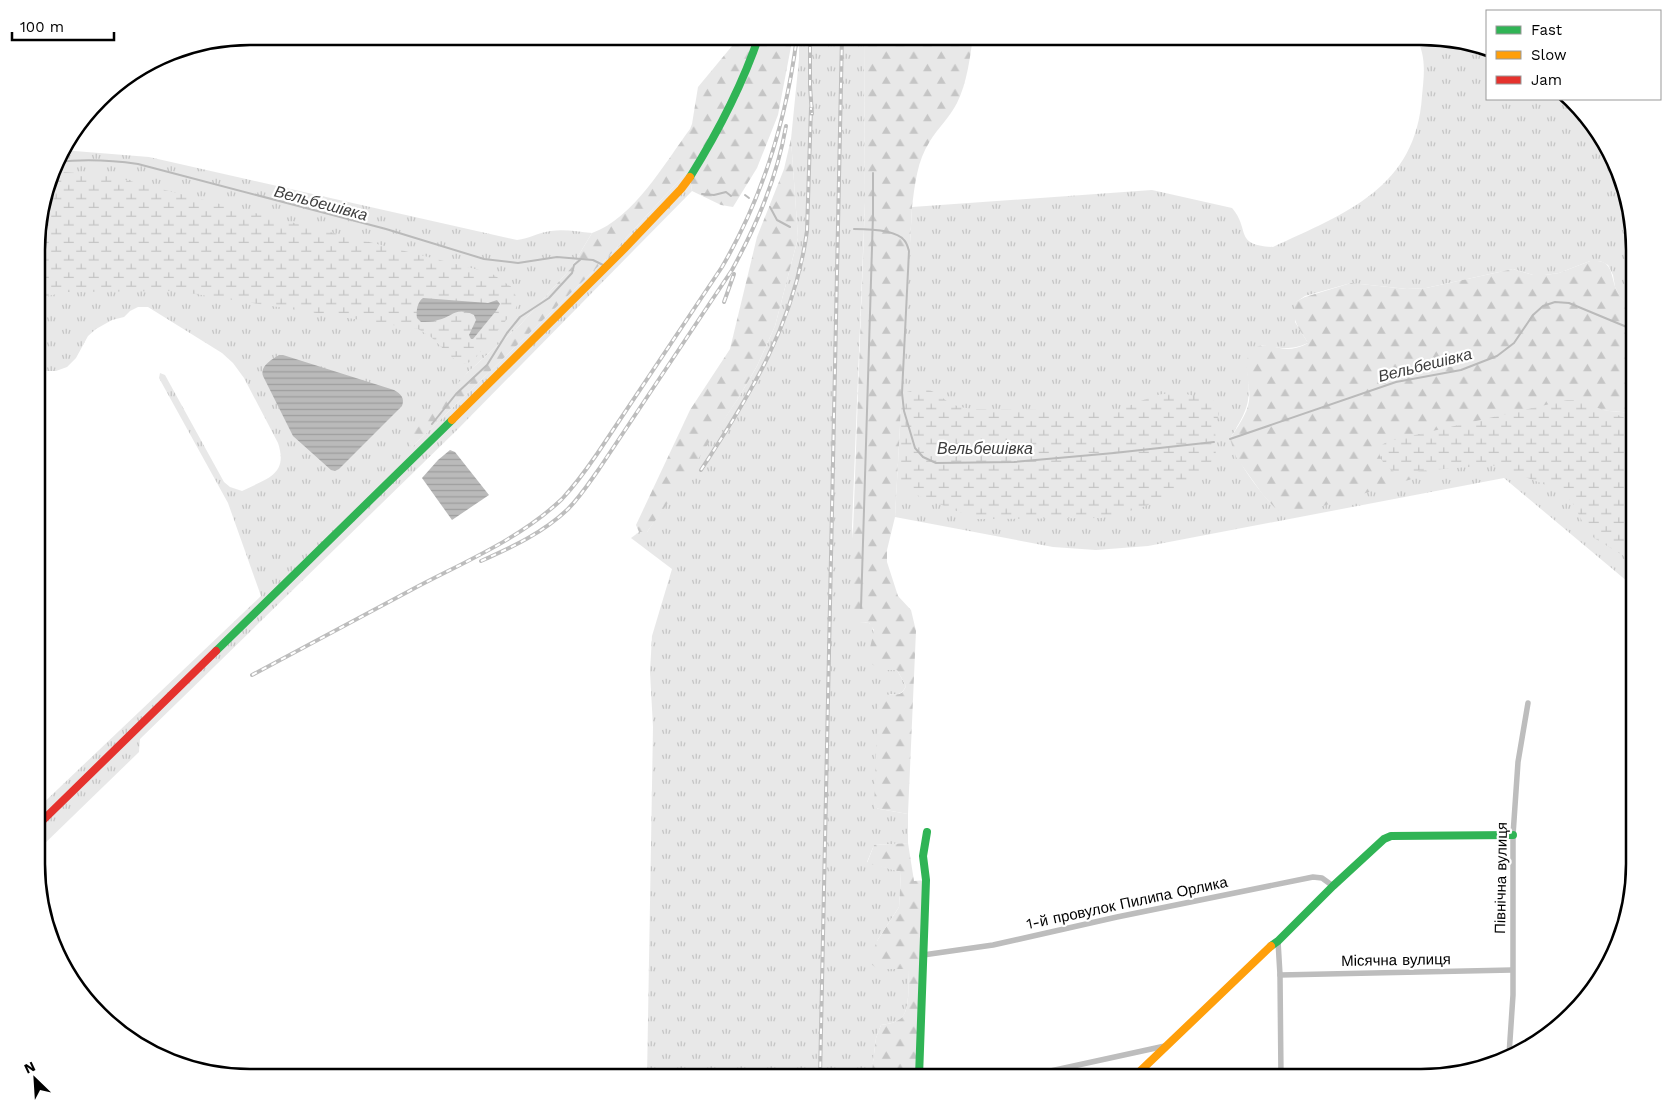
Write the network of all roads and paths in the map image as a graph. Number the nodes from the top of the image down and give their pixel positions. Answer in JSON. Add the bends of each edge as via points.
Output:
{"nodes":[{"id":1,"x":756,"y":45,"type":"edge"},
{"id":2,"x":1528,"y":703,"type":"dead end"},
{"id":3,"x":45,"y":818,"type":"edge"},
{"id":4,"x":927,"y":832,"type":"dead end"},
{"id":5,"x":1513,"y":835,"type":"junction"},
{"id":6,"x":1333,"y":886,"type":"junction"},
{"id":7,"x":1278,"y":941,"type":"junction"},
{"id":8,"x":923,"y":955,"type":"junction"},
{"id":9,"x":1512,"y":970,"type":"junction"},
{"id":10,"x":1280,"y":975,"type":"junction"},
{"id":11,"x":1166,"y":1046,"type":"junction"},
{"id":12,"x":1509,"y":1049,"type":"edge"},
{"id":13,"x":919,"y":1069,"type":"edge"},
{"id":14,"x":1063,"y":1069,"type":"edge"},
{"id":15,"x":1142,"y":1069,"type":"edge"},
{"id":16,"x":1281,"y":1069,"type":"edge"}],
"edges":[{"from":1,"to":3,"type":"street","via":[[720,127],[680,189],[610,262]]},
{"from":2,"to":5,"type":"street","name":"Північна вулиця","via":[[1518,762]]},
{"from":4,"to":8,"type":"street","via":[[923,856],[926,880]]},
{"from":5,"to":6,"type":"street","via":[[1387,837]]},
{"from":5,"to":9,"type":"street","name":"Північна вулиця"},
{"from":6,"to":7,"type":"street"},
{"from":6,"to":8,"type":"street","name":"1-й провулок Пилипа Орлика","via":[[1322,878],[1313,877],[993,945]]},
{"from":7,"to":10,"type":"street"},
{"from":7,"to":11,"type":"street"},
{"from":8,"to":13,"type":"street"},
{"from":9,"to":10,"type":"street","name":"Місячна вулиця"},
{"from":9,"to":12,"type":"street","name":"Північна вулиця"},
{"from":10,"to":16,"type":"street"},
{"from":11,"to":14,"type":"street"},
{"from":11,"to":15,"type":"street"}]}
